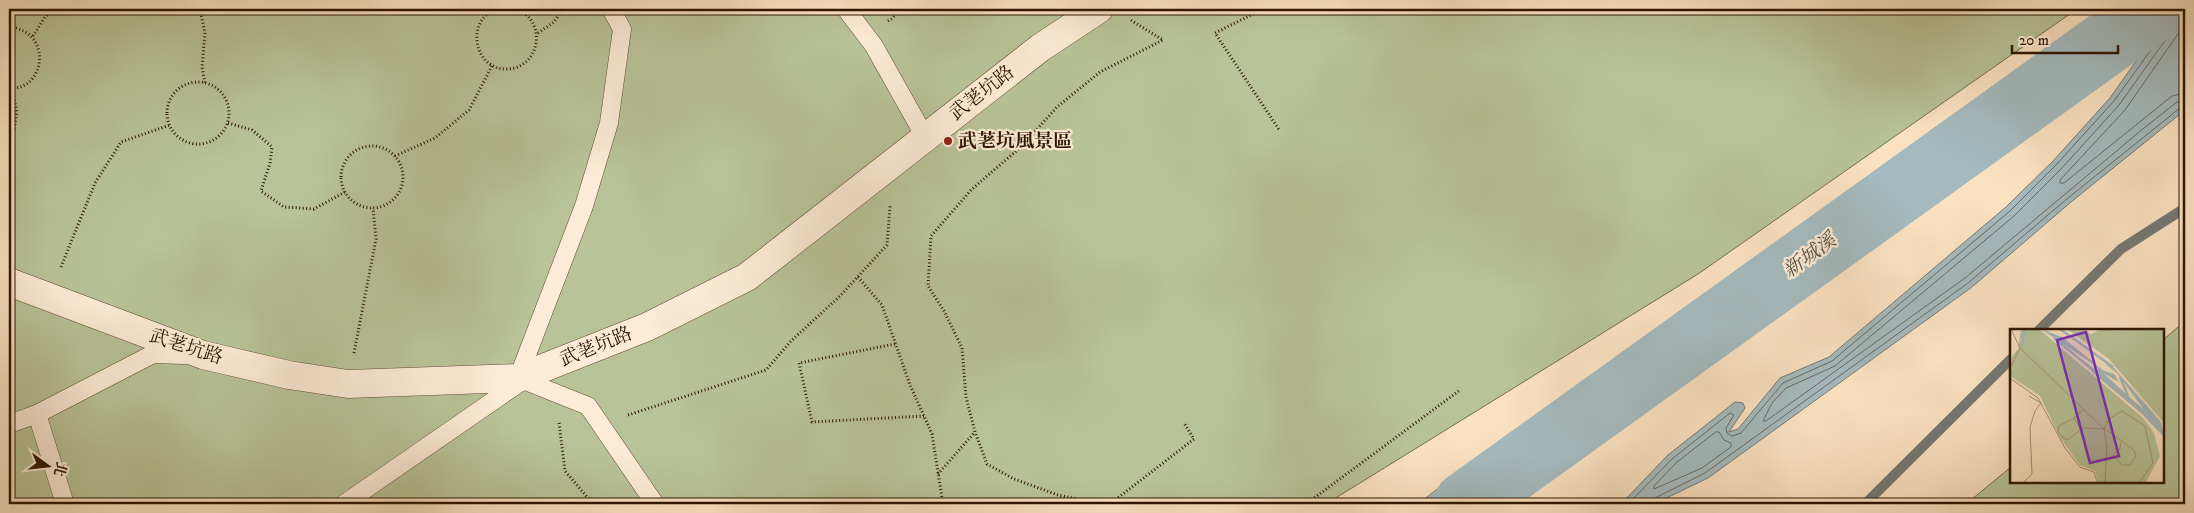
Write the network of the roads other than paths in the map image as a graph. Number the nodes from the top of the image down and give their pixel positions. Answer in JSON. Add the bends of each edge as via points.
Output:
{"nodes":[{"id":1,"x":611,"y":9,"type":"edge"},
{"id":2,"x":846,"y":9,"type":"edge"},
{"id":3,"x":1099,"y":9,"type":"edge"},
{"id":4,"x":925,"y":137,"type":"junction"},
{"id":5,"x":9,"y":282,"type":"edge"},
{"id":6,"x":203,"y":355,"type":"junction"},
{"id":7,"x":518,"y":378,"type":"junction"},
{"id":8,"x":37,"y":414,"type":"junction"},
{"id":9,"x":9,"y":424,"type":"edge"},
{"id":10,"x":65,"y":504,"type":"edge"},
{"id":11,"x":344,"y":504,"type":"edge"},
{"id":12,"x":656,"y":504,"type":"edge"}],
"edges":[{"from":1,"to":7,"type":"lane","via":[[622,29],[609,123],[584,206]]},
{"from":2,"to":4,"type":"lane","via":[[874,46]]},
{"from":3,"to":4,"type":"street","name":"武荖坑路","via":[[1040,48]]},
{"from":4,"to":7,"type":"street","name":"武荖坑路","via":[[747,277],[647,326]]},
{"from":5,"to":6,"type":"street","name":"武荖坑路"},
{"from":6,"to":7,"type":"street","name":"武荖坑路","via":[[289,375],[348,384]]},
{"from":6,"to":8,"type":"lane","via":[[153,354]]},
{"from":7,"to":11,"type":"lane","via":[[522,381]]},
{"from":7,"to":12,"type":"lane","via":[[588,406]]},
{"from":8,"to":9,"type":"lane"},
{"from":8,"to":10,"type":"lane"}]}
